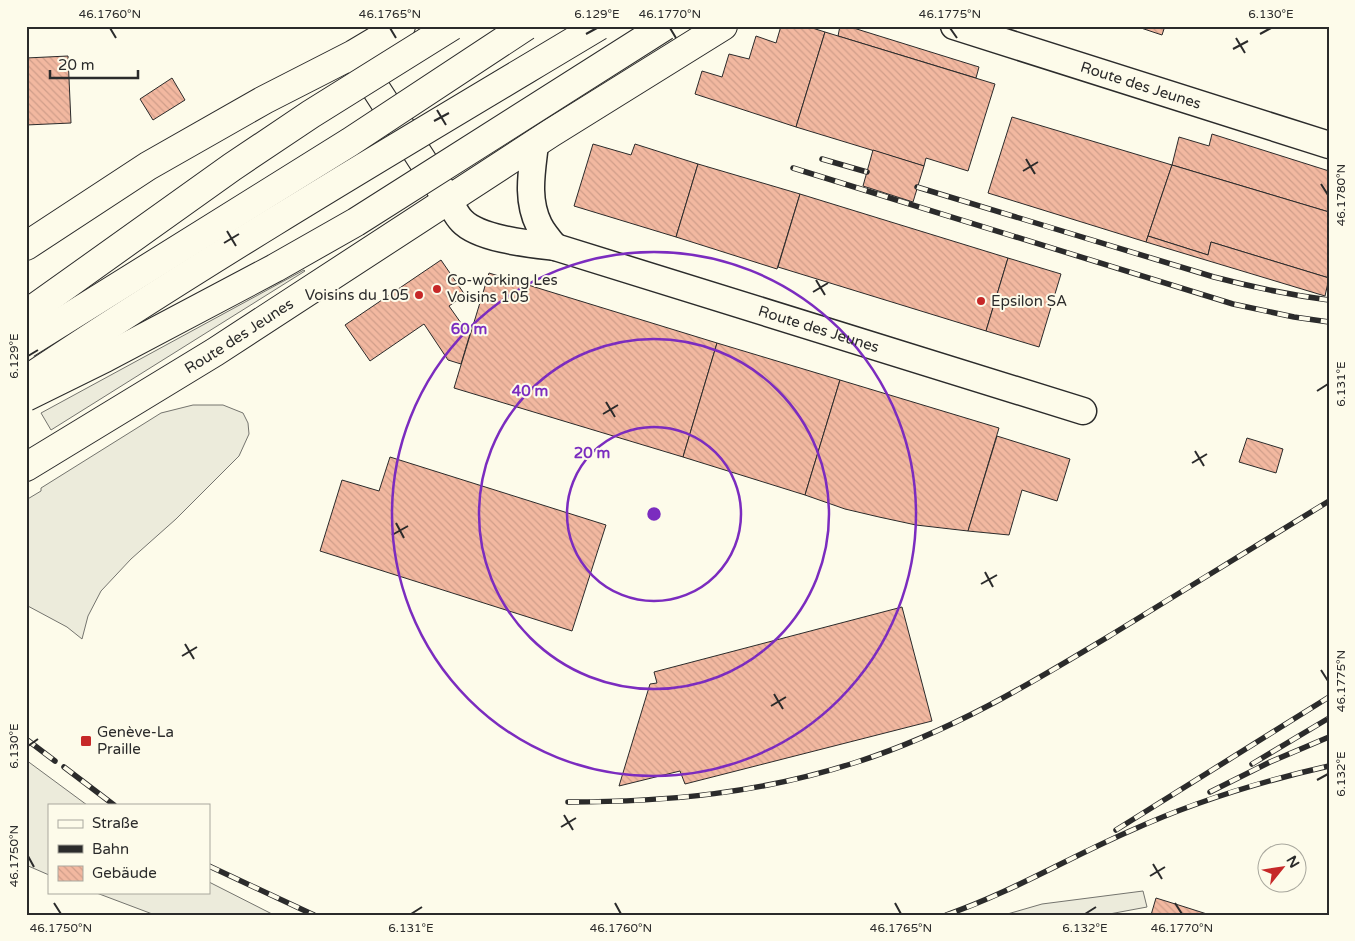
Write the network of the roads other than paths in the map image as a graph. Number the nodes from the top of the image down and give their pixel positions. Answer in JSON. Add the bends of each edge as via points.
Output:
{"nodes":[{"id":1,"x":401,"y":26,"type":"edge"},
{"id":2,"x":452,"y":26,"type":"edge"},
{"id":3,"x":526,"y":26,"type":"edge"},
{"id":4,"x":599,"y":26,"type":"edge"},
{"id":5,"x":665,"y":26,"type":"edge"},
{"id":6,"x":723,"y":26,"type":"edge"},
{"id":7,"x":954,"y":26,"type":"edge"},
{"id":8,"x":354,"y":54,"type":"junction"},
{"id":9,"x":535,"y":144,"type":"junction"},
{"id":10,"x":1329,"y":145,"type":"edge"},
{"id":11,"x":449,"y":201,"type":"junction"},
{"id":12,"x":26,"y":246,"type":"edge"},
{"id":13,"x":555,"y":247,"type":"junction"},
{"id":14,"x":26,"y":314,"type":"edge"},
{"id":15,"x":26,"y":344,"type":"edge"},
{"id":16,"x":26,"y":380,"type":"edge"},
{"id":17,"x":26,"y":397,"type":"edge"},
{"id":18,"x":1083,"y":411,"type":"dead end"},
{"id":19,"x":26,"y":467,"type":"edge"}],
"edges":[{"from":1,"to":8,"type":"main road"},
{"from":2,"to":14,"type":"main road","bridge":true,"via":[[232,167]]},
{"from":3,"to":15,"type":"main road","bridge":true,"via":[[350,142]]},
{"from":4,"to":16,"type":"main road","bridge":true,"via":[[330,187]]},
{"from":5,"to":17,"type":"main road","bridge":true,"via":[[356,222]]},
{"from":6,"to":9,"type":"main road","name":"Route des Jeunes"},
{"from":7,"to":10,"type":"street","name":"Route des Jeunes"},
{"from":8,"to":11,"type":"main road"},
{"from":8,"to":12,"type":"main road","via":[[264,100],[148,166]]},
{"from":9,"to":11,"type":"main road","name":"Route des Jeunes"},
{"from":9,"to":13,"type":"street","via":[[532,201],[540,227]]},
{"from":11,"to":13,"type":"street","name":"Route des Jeunes","via":[[462,222],[483,233]]},
{"from":11,"to":19,"type":"main road","name":"Route des Jeunes","via":[[215,352]]},
{"from":13,"to":18,"type":"street","name":"Route des Jeunes"}]}
